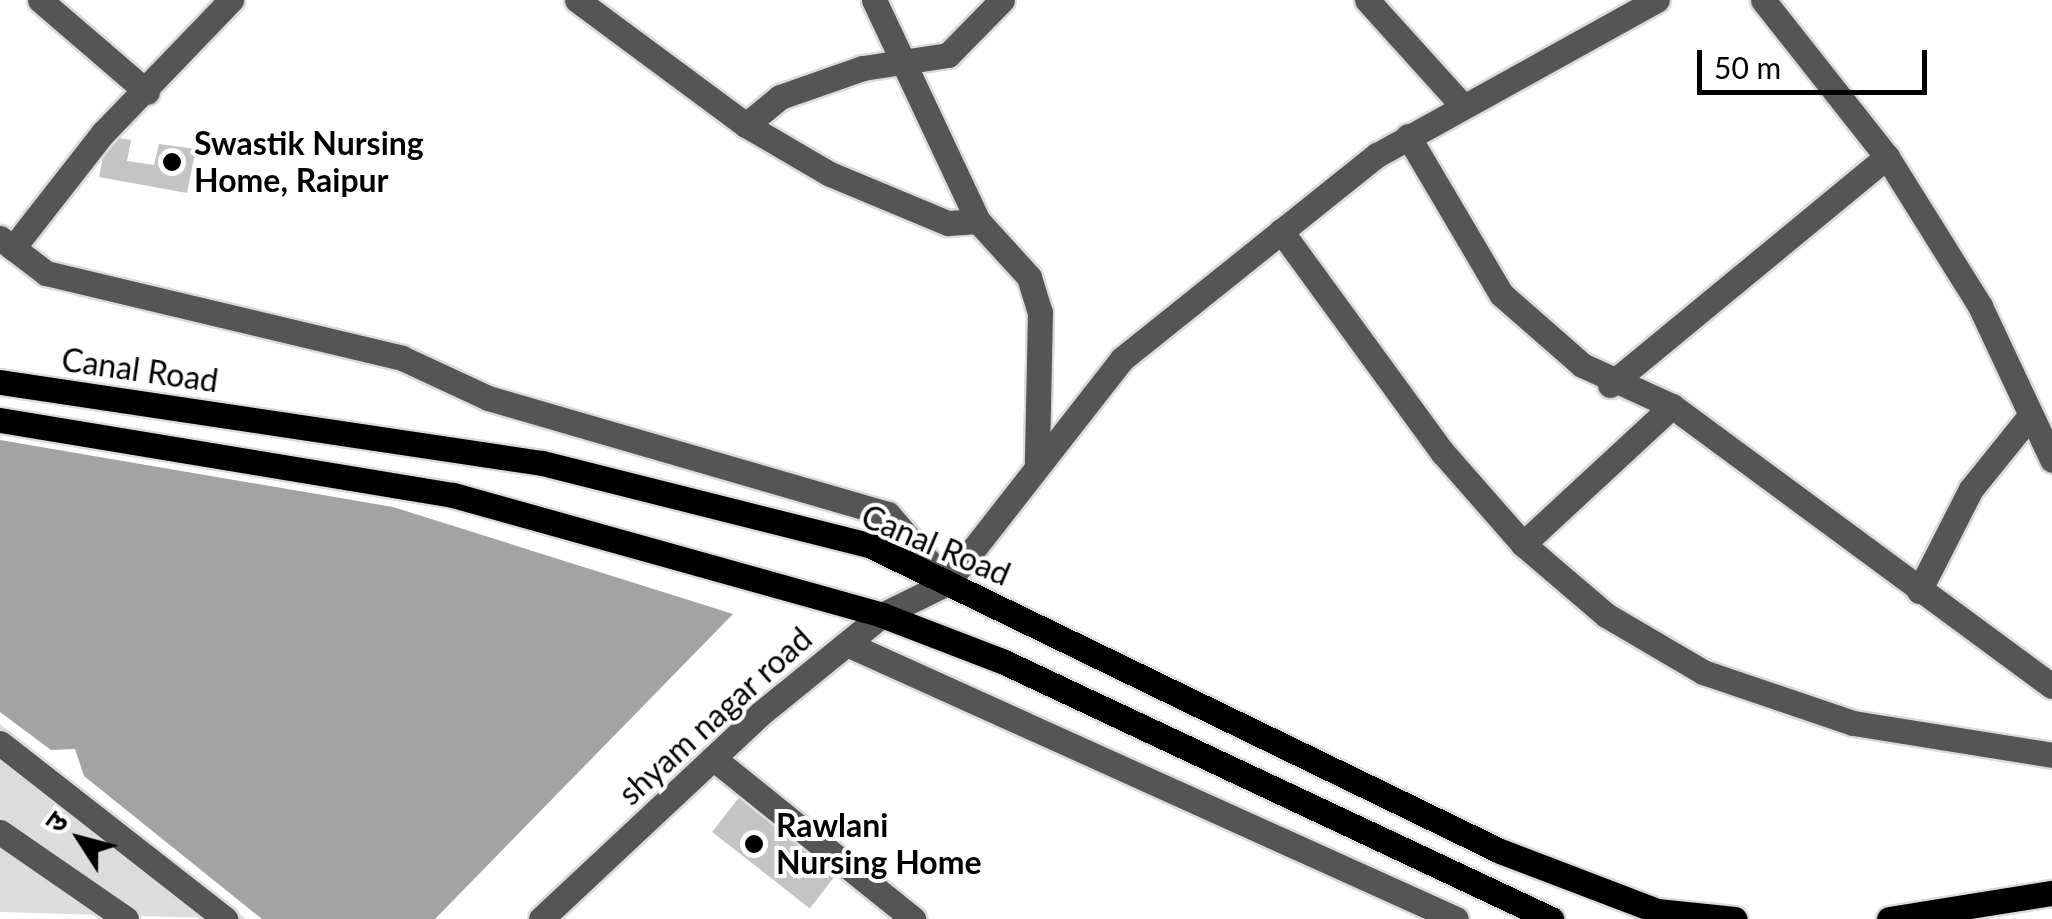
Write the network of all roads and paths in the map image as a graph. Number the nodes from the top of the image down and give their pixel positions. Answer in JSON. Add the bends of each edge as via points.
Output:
{"nodes":[{"id":1,"x":40,"y":0,"type":"edge"},
{"id":2,"x":232,"y":0,"type":"edge"},
{"id":3,"x":577,"y":0,"type":"edge"},
{"id":4,"x":874,"y":0,"type":"edge"},
{"id":5,"x":1002,"y":0,"type":"edge"},
{"id":6,"x":1367,"y":0,"type":"edge"},
{"id":7,"x":1657,"y":0,"type":"edge"},
{"id":8,"x":1762,"y":0,"type":"edge"},
{"id":9,"x":906,"y":65,"type":"junction"},
{"id":10,"x":147,"y":92,"type":"junction"},
{"id":11,"x":1460,"y":104,"type":"junction"},
{"id":12,"x":746,"y":126,"type":"junction"},
{"id":13,"x":1408,"y":136,"type":"junction"},
{"id":14,"x":1887,"y":157,"type":"junction"},
{"id":15,"x":978,"y":222,"type":"junction"},
{"id":16,"x":1281,"y":231,"type":"junction"},
{"id":17,"x":6,"y":243,"type":"edge"},
{"id":18,"x":0,"y":382,"type":"edge"},
{"id":19,"x":1610,"y":385,"type":"junction"},
{"id":20,"x":1672,"y":406,"type":"junction"},
{"id":21,"x":2030,"y":416,"type":"junction"},
{"id":22,"x":0,"y":420,"type":"edge"},
{"id":23,"x":2052,"y":460,"type":"edge"},
{"id":24,"x":1037,"y":462,"type":"junction"},
{"id":25,"x":1523,"y":544,"type":"junction"},
{"id":26,"x":947,"y":583,"type":"junction"},
{"id":27,"x":1919,"y":591,"type":"junction"},
{"id":28,"x":882,"y":615,"type":"junction"},
{"id":29,"x":846,"y":644,"type":"junction"},
{"id":30,"x":2052,"y":686,"type":"edge"},
{"id":31,"x":0,"y":743,"type":"edge"},
{"id":32,"x":2052,"y":754,"type":"edge"},
{"id":33,"x":713,"y":758,"type":"junction"},
{"id":34,"x":0,"y":832,"type":"edge"},
{"id":35,"x":2052,"y":893,"type":"edge"},
{"id":36,"x":126,"y":919,"type":"edge"},
{"id":37,"x":225,"y":919,"type":"edge"},
{"id":38,"x":541,"y":919,"type":"edge"},
{"id":39,"x":913,"y":919,"type":"edge"},
{"id":40,"x":1456,"y":919,"type":"edge"},
{"id":41,"x":1550,"y":919,"type":"edge"},
{"id":42,"x":1736,"y":919,"type":"edge"},
{"id":43,"x":1889,"y":919,"type":"edge"}],
"edges":[{"from":1,"to":10,"type":"street"},
{"from":2,"to":10,"type":"street"},
{"from":3,"to":12,"type":"street"},
{"from":4,"to":9,"type":"street"},
{"from":5,"to":9,"type":"street","via":[[971,40]]},
{"from":6,"to":11,"type":"street"},
{"from":7,"to":11,"type":"street"},
{"from":8,"to":14,"type":"street"},
{"from":9,"to":12,"type":"street","via":[[863,68],[780,97]]},
{"from":9,"to":15,"type":"street"},
{"from":10,"to":17,"type":"street"},
{"from":11,"to":13,"type":"street"},
{"from":12,"to":15,"type":"street","via":[[830,174],[948,222]]},
{"from":13,"to":16,"type":"street"},
{"from":13,"to":19,"type":"street","via":[[1500,294]]},
{"from":14,"to":19,"type":"street"},
{"from":14,"to":21,"type":"street","via":[[1980,306]]},
{"from":15,"to":24,"type":"street","via":[[1029,277],[1040,312]]},
{"from":16,"to":24,"type":"street","via":[[1122,359]]},
{"from":16,"to":25,"type":"street","via":[[1443,453]]},
{"from":17,"to":26,"type":"street","via":[[46,272],[402,358],[488,398],[888,514]]},
{"from":18,"to":26,"type":"main road","name":"Canal Road","via":[[542,463],[869,545]]},
{"from":19,"to":20,"type":"street"},
{"from":20,"to":25,"type":"street"},
{"from":20,"to":27,"type":"street"},
{"from":21,"to":23,"type":"street"},
{"from":21,"to":27,"type":"street","via":[[1971,489]]},
{"from":22,"to":28,"type":"main road","via":[[453,495]]},
{"from":24,"to":26,"type":"street"},
{"from":25,"to":32,"type":"street","via":[[1606,615],[1703,672],[1853,723]]},
{"from":26,"to":28,"type":"street","name":"shyam nagar road"},
{"from":26,"to":42,"type":"main road","name":"Canal Road","via":[[1500,851],[1658,912]]},
{"from":27,"to":30,"type":"street"},
{"from":28,"to":29,"type":"street","name":"shyam nagar road"},
{"from":28,"to":41,"type":"main road","via":[[1002,661]]},
{"from":29,"to":33,"type":"street","name":"shyam nagar road"},
{"from":29,"to":40,"type":"street"},
{"from":31,"to":37,"type":"street"},
{"from":33,"to":38,"type":"street","name":"shyam nagar road"},
{"from":33,"to":39,"type":"street"},
{"from":34,"to":36,"type":"street"},
{"from":35,"to":43,"type":"main road"}]}
